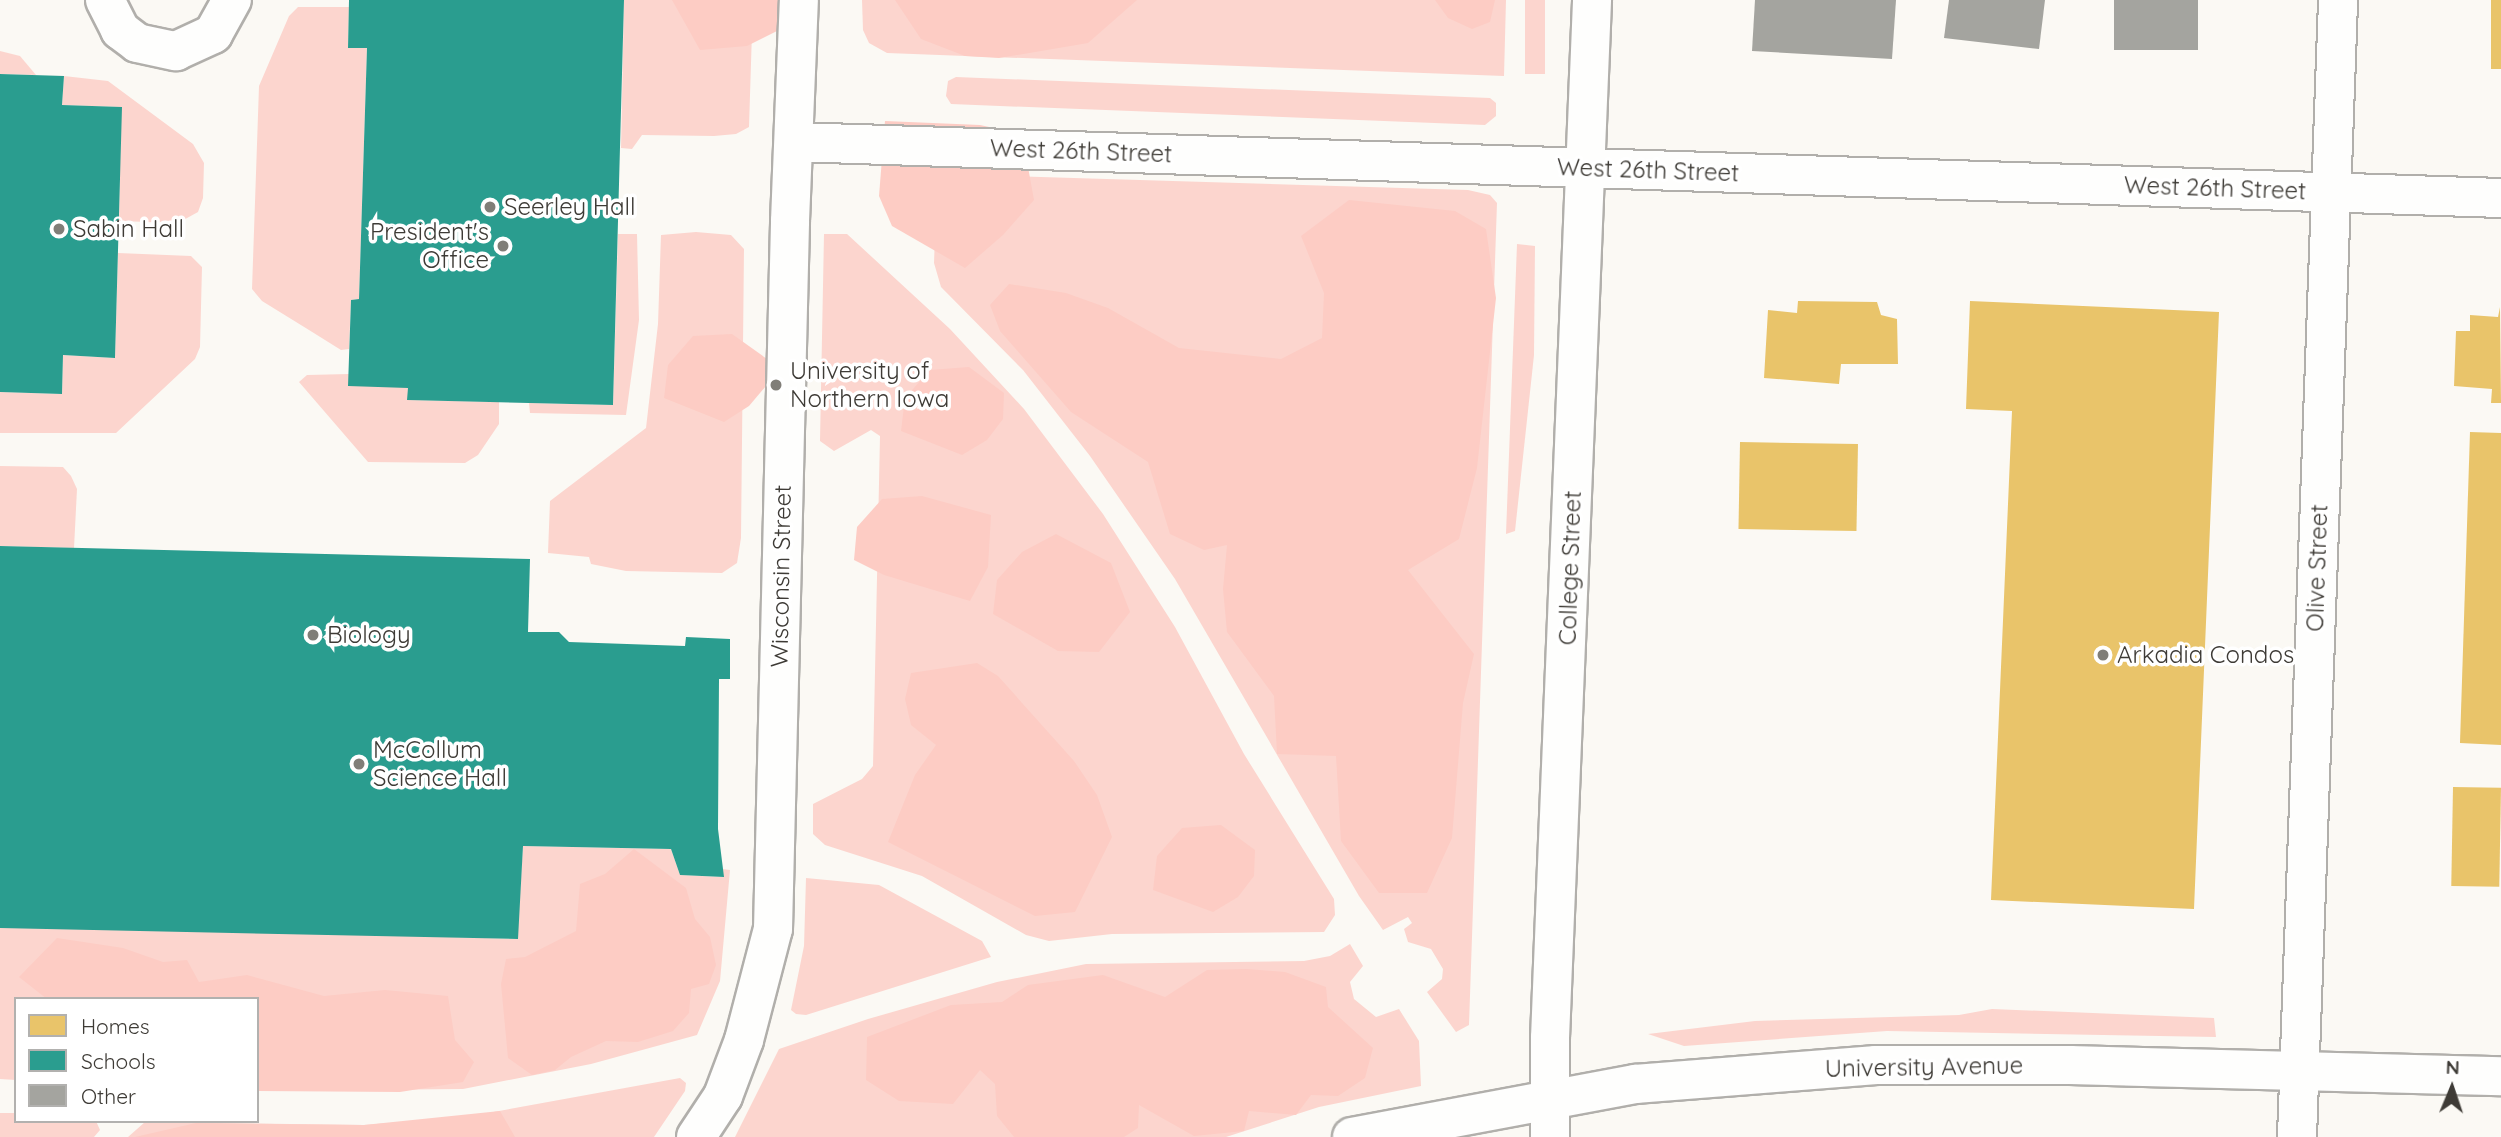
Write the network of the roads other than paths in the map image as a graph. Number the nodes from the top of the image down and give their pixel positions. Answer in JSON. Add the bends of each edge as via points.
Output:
{"nodes":[{"id":1,"x":105,"y":0,"type":"edge"},
{"id":2,"x":232,"y":0,"type":"edge"},
{"id":3,"x":799,"y":0,"type":"edge"},
{"id":4,"x":1592,"y":0,"type":"edge"},
{"id":5,"x":2338,"y":0,"type":"edge"},
{"id":6,"x":795,"y":142,"type":"junction"},
{"id":7,"x":1588,"y":169,"type":"junction"},
{"id":8,"x":2331,"y":192,"type":"junction"},
{"id":9,"x":2501,"y":198,"type":"edge"},
{"id":10,"x":2299,"y":1071,"type":"junction"},
{"id":11,"x":2501,"y":1076,"type":"edge"},
{"id":12,"x":1551,"y":1097,"type":"junction"},
{"id":13,"x":696,"y":1137,"type":"edge"},
{"id":14,"x":1352,"y":1137,"type":"edge"},
{"id":15,"x":1550,"y":1137,"type":"edge"},
{"id":16,"x":2297,"y":1137,"type":"edge"}],
"edges":[{"from":1,"to":2,"type":"street","via":[[120,30],[137,43],[176,51],[214,34]]},
{"from":3,"to":6,"type":"street","name":"Wisconsin Street"},
{"from":4,"to":7,"type":"street","name":"College Street"},
{"from":5,"to":8,"type":"street","name":"Olive Street"},
{"from":6,"to":7,"type":"street","name":"West 26th Street"},
{"from":6,"to":13,"type":"street","name":"Wisconsin Street","via":[[773,929],[744,1040],[723,1096]]},
{"from":7,"to":8,"type":"street","name":"West 26th Street"},
{"from":7,"to":12,"type":"street","name":"College Street"},
{"from":8,"to":9,"type":"street","name":"West 26th Street"},
{"from":8,"to":10,"type":"street","name":"Olive Street"},
{"from":10,"to":11,"type":"street","name":"University Avenue"},
{"from":10,"to":12,"type":"street","name":"University Avenue","via":[[1876,1065],[1635,1084]]},
{"from":10,"to":16,"type":"street","name":"Olive Street"},
{"from":12,"to":14,"type":"street","name":"University Avenue"},
{"from":12,"to":15,"type":"street","name":"College Street"}]}
